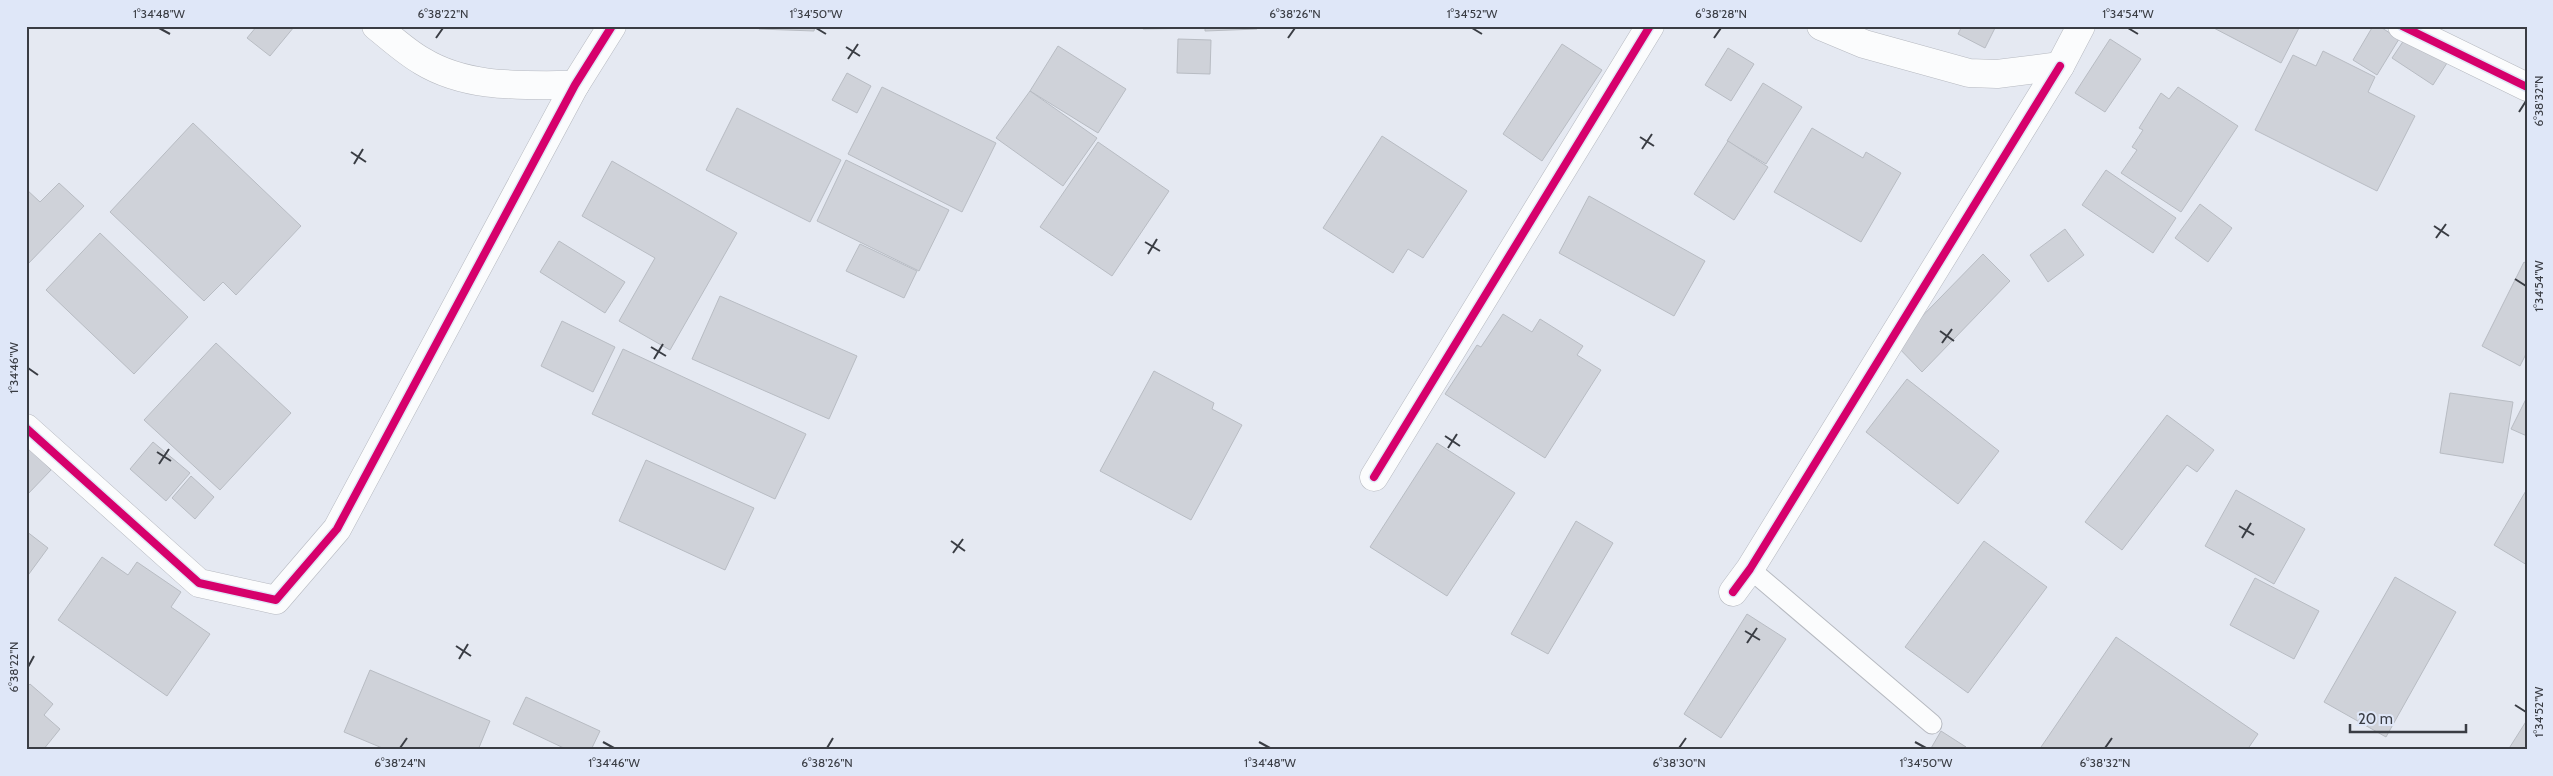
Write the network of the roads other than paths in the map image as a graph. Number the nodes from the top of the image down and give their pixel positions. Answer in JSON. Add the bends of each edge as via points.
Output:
{"nodes":[{"id":1,"x":376,"y":26,"type":"edge"},
{"id":2,"x":612,"y":26,"type":"edge"},
{"id":3,"x":1650,"y":26,"type":"edge"},
{"id":4,"x":1821,"y":26,"type":"edge"},
{"id":5,"x":2081,"y":26,"type":"edge"},
{"id":6,"x":2402,"y":26,"type":"edge"},
{"id":7,"x":2060,"y":66,"type":"junction"},
{"id":8,"x":575,"y":85,"type":"junction"},
{"id":9,"x":2527,"y":87,"type":"edge"},
{"id":10,"x":26,"y":428,"type":"edge"},
{"id":11,"x":1374,"y":477,"type":"dead end"},
{"id":12,"x":1750,"y":569,"type":"junction"},
{"id":13,"x":1733,"y":592,"type":"dead end"},
{"id":14,"x":1932,"y":724,"type":"dead end"}],
"edges":[{"from":1,"to":8,"type":"street","via":[[422,62],[465,79],[496,84]]},
{"from":2,"to":8,"type":"street"},
{"from":3,"to":11,"type":"street"},
{"from":4,"to":7,"type":"street","via":[[1864,44],[1969,74]]},
{"from":5,"to":7,"type":"street"},
{"from":6,"to":9,"type":"street"},
{"from":7,"to":12,"type":"street"},
{"from":8,"to":10,"type":"street","via":[[337,529],[276,600],[199,583]]},
{"from":12,"to":13,"type":"street"},
{"from":12,"to":14,"type":"lane"}]}
